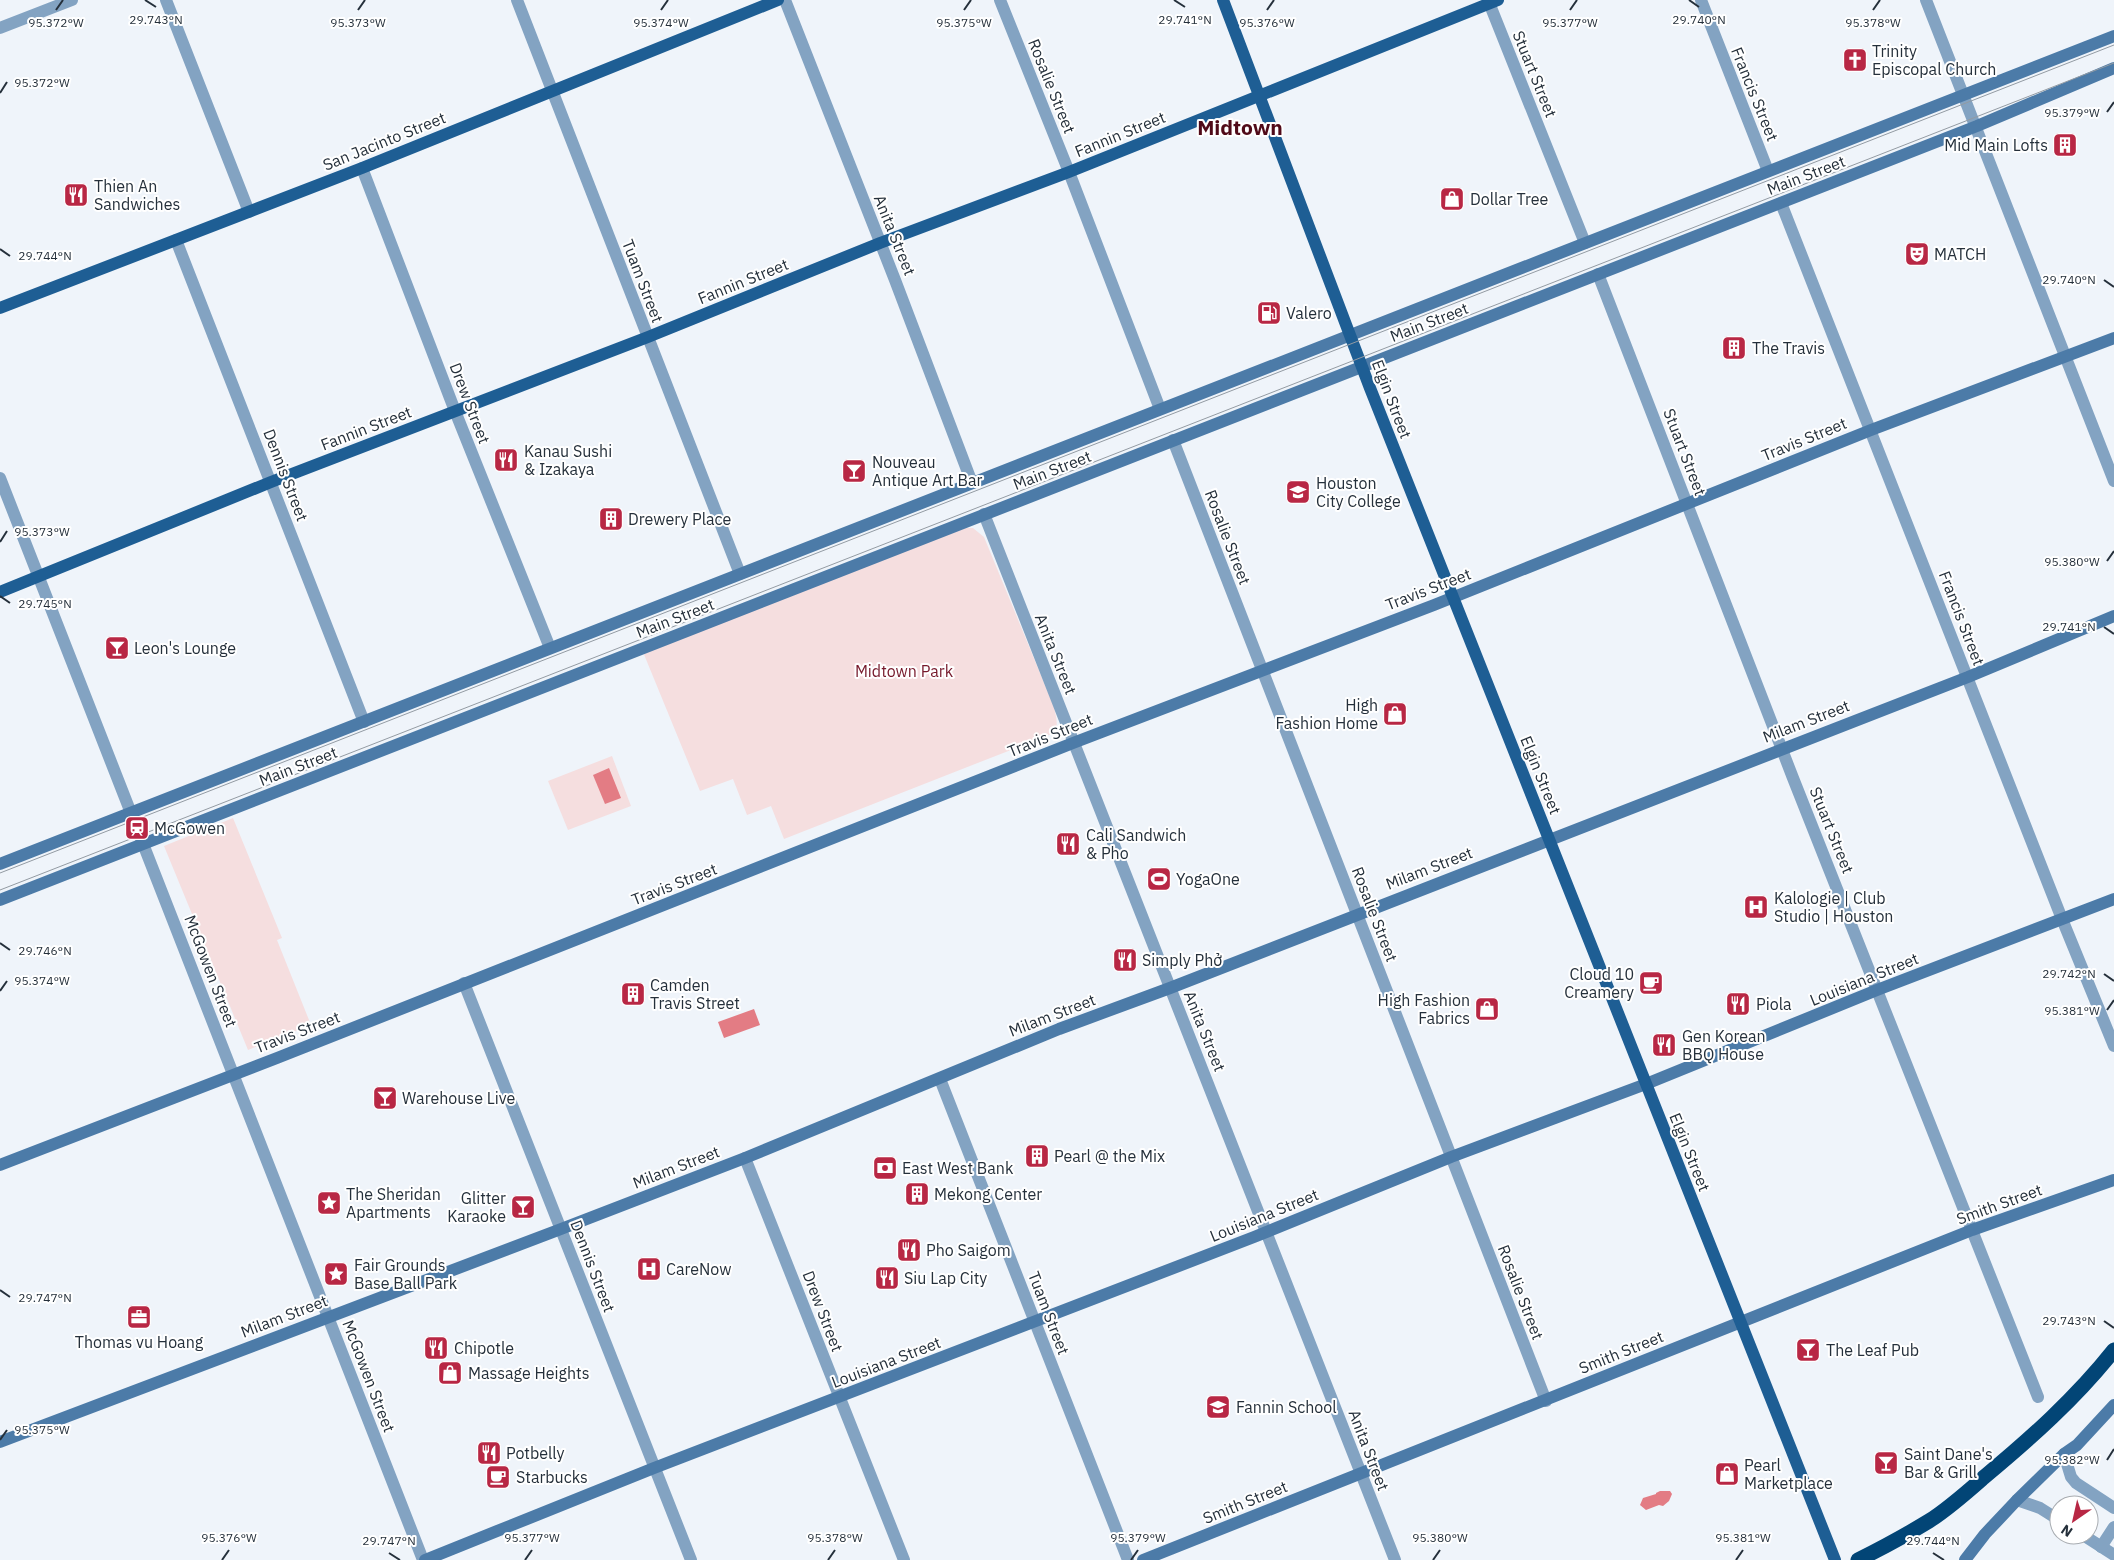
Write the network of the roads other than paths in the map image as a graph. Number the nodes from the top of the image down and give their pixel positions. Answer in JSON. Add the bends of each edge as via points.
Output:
{"nodes":[{"id":1,"x":72,"y":0,"type":"edge"},
{"id":2,"x":166,"y":0,"type":"edge"},
{"id":3,"x":516,"y":0,"type":"edge"},
{"id":4,"x":778,"y":0,"type":"edge"},
{"id":5,"x":785,"y":0,"type":"edge"},
{"id":6,"x":1000,"y":0,"type":"edge"},
{"id":7,"x":1223,"y":0,"type":"edge"},
{"id":8,"x":1701,"y":0,"type":"edge"},
{"id":9,"x":1926,"y":0,"type":"edge"},
{"id":10,"x":1492,"y":1,"type":"edge"},
{"id":11,"x":0,"y":28,"type":"edge"},
{"id":12,"x":2114,"y":36,"type":"edge"},
{"id":13,"x":2114,"y":68,"type":"edge"},
{"id":14,"x":552,"y":91,"type":"junction"},
{"id":15,"x":1964,"y":95,"type":"junction"},
{"id":16,"x":1259,"y":96,"type":"junction"},
{"id":17,"x":1976,"y":126,"type":"junction"},
{"id":18,"x":362,"y":168,"type":"junction"},
{"id":19,"x":1768,"y":171,"type":"junction"},
{"id":20,"x":1069,"y":172,"type":"junction"},
{"id":21,"x":1780,"y":203,"type":"junction"},
{"id":22,"x":249,"y":212,"type":"junction"},
{"id":23,"x":176,"y":240,"type":"junction"},
{"id":24,"x":880,"y":243,"type":"junction"},
{"id":25,"x":1585,"y":243,"type":"junction"},
{"id":26,"x":1598,"y":274,"type":"junction"},
{"id":27,"x":0,"y":308,"type":"edge"},
{"id":28,"x":1350,"y":335,"type":"junction"},
{"id":29,"x":648,"y":337,"type":"junction"},
{"id":30,"x":2114,"y":338,"type":"edge"},
{"id":31,"x":2066,"y":358,"type":"junction"},
{"id":32,"x":1362,"y":366,"type":"junction"},
{"id":33,"x":1160,"y":409,"type":"junction"},
{"id":34,"x":455,"y":411,"type":"junction"},
{"id":35,"x":1871,"y":430,"type":"junction"},
{"id":36,"x":1173,"y":440,"type":"junction"},
{"id":37,"x":0,"y":478,"type":"edge"},
{"id":38,"x":2114,"y":481,"type":"edge"},
{"id":39,"x":271,"y":482,"type":"junction"},
{"id":40,"x":972,"y":483,"type":"junction"},
{"id":41,"x":1688,"y":503,"type":"junction"},
{"id":42,"x":984,"y":514,"type":"junction"},
{"id":43,"x":740,"y":574,"type":"junction"},
{"id":44,"x":38,"y":576,"type":"junction"},
{"id":45,"x":0,"y":592,"type":"edge"},
{"id":46,"x":1453,"y":597,"type":"junction"},
{"id":47,"x":2114,"y":616,"type":"edge"},
{"id":48,"x":550,"y":648,"type":"junction"},
{"id":49,"x":1262,"y":670,"type":"junction"},
{"id":50,"x":1968,"y":677,"type":"junction"},
{"id":51,"x":364,"y":722,"type":"junction"},
{"id":52,"x":1073,"y":743,"type":"junction"},
{"id":53,"x":1782,"y":748,"type":"junction"},
{"id":54,"x":131,"y":813,"type":"junction"},
{"id":55,"x":1549,"y":839,"type":"junction"},
{"id":56,"x":143,"y":844,"type":"junction"},
{"id":57,"x":0,"y":864,"type":"edge"},
{"id":58,"x":2114,"y":899,"type":"edge"},
{"id":59,"x":0,"y":900,"type":"edge"},
{"id":60,"x":1357,"y":914,"type":"junction"},
{"id":61,"x":2062,"y":919,"type":"junction"},
{"id":62,"x":464,"y":983,"type":"junction"},
{"id":63,"x":1170,"y":988,"type":"junction"},
{"id":64,"x":1877,"y":990,"type":"junction"},
{"id":65,"x":2114,"y":1046,"type":"edge"},
{"id":66,"x":234,"y":1074,"type":"junction"},
{"id":67,"x":940,"y":1078,"type":"junction"},
{"id":68,"x":1646,"y":1084,"type":"junction"},
{"id":69,"x":1451,"y":1157,"type":"junction"},
{"id":70,"x":745,"y":1158,"type":"junction"},
{"id":71,"x":0,"y":1165,"type":"edge"},
{"id":72,"x":2114,"y":1180,"type":"edge"},
{"id":73,"x":561,"y":1230,"type":"junction"},
{"id":74,"x":1972,"y":1230,"type":"junction"},
{"id":75,"x":1266,"y":1232,"type":"junction"},
{"id":76,"x":328,"y":1316,"type":"junction"},
{"id":77,"x":1035,"y":1321,"type":"junction"},
{"id":78,"x":1740,"y":1322,"type":"junction"},
{"id":79,"x":2114,"y":1350,"type":"edge"},
{"id":80,"x":2038,"y":1397,"type":"dead end"},
{"id":81,"x":839,"y":1398,"type":"junction"},
{"id":82,"x":1546,"y":1401,"type":"junction"},
{"id":83,"x":2114,"y":1405,"type":"edge"},
{"id":84,"x":0,"y":1442,"type":"edge"},
{"id":85,"x":2064,"y":1454,"type":"junction"},
{"id":86,"x":654,"y":1468,"type":"junction"},
{"id":87,"x":1361,"y":1473,"type":"junction"},
{"id":88,"x":2017,"y":1500,"type":"junction"},
{"id":89,"x":2114,"y":1508,"type":"edge"},
{"id":90,"x":2049,"y":1514,"type":"edge"},
{"id":91,"x":2114,"y":1527,"type":"edge"},
{"id":92,"x":2098,"y":1545,"type":"edge"},
{"id":93,"x":2101,"y":1547,"type":"junction"},
{"id":94,"x":2114,"y":1555,"type":"edge"},
{"id":95,"x":424,"y":1560,"type":"edge"},
{"id":96,"x":691,"y":1560,"type":"edge"},
{"id":97,"x":904,"y":1560,"type":"edge"},
{"id":98,"x":1128,"y":1560,"type":"edge"},
{"id":99,"x":1143,"y":1560,"type":"edge"},
{"id":100,"x":1395,"y":1560,"type":"edge"},
{"id":101,"x":1835,"y":1560,"type":"edge"},
{"id":102,"x":1858,"y":1560,"type":"edge"},
{"id":103,"x":1965,"y":1560,"type":"edge"}],
"edges":[{"from":1,"to":11,"type":"street"},
{"from":2,"to":22,"type":"street"},
{"from":3,"to":14,"type":"street","name":"Tuam Street"},
{"from":4,"to":14,"type":"main road","name":"San Jacinto Street"},
{"from":5,"to":24,"type":"street","name":"Anita Street"},
{"from":6,"to":20,"type":"street","name":"Rosalie Street"},
{"from":7,"to":16,"type":"main road","name":"Elgin Street"},
{"from":8,"to":19,"type":"street","name":"Francis Street"},
{"from":9,"to":15,"type":"street"},
{"from":10,"to":16,"type":"main road","name":"Fannin Street"},
{"from":10,"to":25,"type":"street","name":"Stuart Street"},
{"from":12,"to":15,"type":"main road","name":"Main Street"},
{"from":13,"to":17,"type":"main road","name":"Main Street"},
{"from":14,"to":18,"type":"main road","name":"San Jacinto Street"},
{"from":14,"to":29,"type":"street","name":"Tuam Street"},
{"from":15,"to":17,"type":"street"},
{"from":15,"to":19,"type":"main road","name":"Main Street"},
{"from":16,"to":20,"type":"main road","name":"Fannin Street"},
{"from":16,"to":28,"type":"main road","name":"Elgin Street"},
{"from":17,"to":21,"type":"main road","name":"Main Street"},
{"from":17,"to":31,"type":"street"},
{"from":18,"to":22,"type":"main road","name":"San Jacinto Street"},
{"from":18,"to":34,"type":"street","name":"Drew Street"},
{"from":19,"to":25,"type":"main road","name":"Main Street"},
{"from":20,"to":24,"type":"main road","name":"Fannin Street"},
{"from":20,"to":33,"type":"street","name":"Rosalie Street"},
{"from":21,"to":26,"type":"main road","name":"Main Street"},
{"from":21,"to":35,"type":"street","name":"Francis Street"},
{"from":22,"to":23,"type":"main road","name":"San Jacinto Street"},
{"from":23,"to":27,"type":"main road","name":"San Jacinto Street"},
{"from":23,"to":39,"type":"street","name":"Dennis Street"},
{"from":24,"to":29,"type":"main road","name":"Fannin Street"},
{"from":24,"to":40,"type":"street","name":"Anita Street"},
{"from":25,"to":28,"type":"main road","name":"Main Street"},
{"from":26,"to":32,"type":"main road","name":"Main Street"},
{"from":26,"to":41,"type":"street","name":"Stuart Street"},
{"from":28,"to":32,"type":"main road","name":"Elgin Street"},
{"from":28,"to":33,"type":"main road","name":"Main Street"},
{"from":29,"to":34,"type":"main road","name":"Fannin Street"},
{"from":29,"to":43,"type":"street","name":"Tuam Street"},
{"from":30,"to":31,"type":"main road","name":"Travis Street"},
{"from":31,"to":35,"type":"main road","name":"Travis Street"},
{"from":31,"to":38,"type":"street"},
{"from":32,"to":36,"type":"main road","name":"Main Street"},
{"from":32,"to":46,"type":"main road","name":"Elgin Street"},
{"from":33,"to":40,"type":"main road","name":"Main Street"},
{"from":34,"to":39,"type":"main road","name":"Fannin Street"},
{"from":34,"to":48,"type":"street","name":"Drew Street"},
{"from":35,"to":41,"type":"main road","name":"Travis Street"},
{"from":35,"to":50,"type":"street","name":"Francis Street"},
{"from":36,"to":42,"type":"main road","name":"Main Street"},
{"from":36,"to":49,"type":"street","name":"Rosalie Street"},
{"from":37,"to":44,"type":"street","name":"McGowen Street"},
{"from":39,"to":44,"type":"main road","name":"Fannin Street"},
{"from":39,"to":51,"type":"street","name":"Dennis Street"},
{"from":40,"to":43,"type":"main road","name":"Main Street"},
{"from":41,"to":46,"type":"main road","name":"Travis Street"},
{"from":41,"to":53,"type":"street","name":"Stuart Street"},
{"from":42,"to":52,"type":"street","name":"Anita Street"},
{"from":42,"to":56,"type":"main road","name":"Main Street"},
{"from":43,"to":48,"type":"main road","name":"Main Street"},
{"from":44,"to":45,"type":"main road","name":"Fannin Street"},
{"from":44,"to":54,"type":"street","name":"McGowen Street"},
{"from":46,"to":49,"type":"main road","name":"Travis Street"},
{"from":46,"to":55,"type":"main road","name":"Elgin Street"},
{"from":47,"to":50,"type":"main road","name":"Milam Street"},
{"from":48,"to":51,"type":"main road","name":"Main Street"},
{"from":49,"to":52,"type":"main road","name":"Travis Street"},
{"from":49,"to":60,"type":"street","name":"Rosalie Street"},
{"from":50,"to":53,"type":"main road","name":"Milam Street"},
{"from":50,"to":61,"type":"street","name":"Francis Street"},
{"from":51,"to":54,"type":"main road","name":"Main Street"},
{"from":52,"to":62,"type":"main road","name":"Travis Street"},
{"from":52,"to":63,"type":"street","name":"Anita Street"},
{"from":53,"to":55,"type":"main road","name":"Milam Street"},
{"from":53,"to":64,"type":"street","name":"Stuart Street"},
{"from":54,"to":56,"type":"street","name":"McGowen Street"},
{"from":54,"to":57,"type":"main road","name":"Main Street"},
{"from":55,"to":60,"type":"main road","name":"Milam Street"},
{"from":55,"to":68,"type":"main road","name":"Elgin Street"},
{"from":56,"to":59,"type":"main road","name":"Main Street"},
{"from":56,"to":66,"type":"street","name":"McGowen Street"},
{"from":58,"to":61,"type":"main road","name":"Louisiana Street"},
{"from":60,"to":63,"type":"main road","name":"Milam Street"},
{"from":60,"to":69,"type":"street","name":"Rosalie Street"},
{"from":61,"to":64,"type":"main road","name":"Louisiana Street"},
{"from":61,"to":65,"type":"street","name":"Francis Street"},
{"from":62,"to":66,"type":"main road","name":"Travis Street"},
{"from":62,"to":73,"type":"street","name":"Dennis Street"},
{"from":63,"to":67,"type":"main road","name":"Milam Street"},
{"from":63,"to":75,"type":"street","name":"Anita Street"},
{"from":64,"to":68,"type":"main road","name":"Louisiana Street"},
{"from":64,"to":74,"type":"street","name":"Stuart Street"},
{"from":66,"to":71,"type":"main road","name":"Travis Street"},
{"from":66,"to":76,"type":"street","name":"McGowen Street"},
{"from":67,"to":70,"type":"main road","name":"Milam Street"},
{"from":67,"to":77,"type":"street","name":"Tuam Street"},
{"from":68,"to":69,"type":"main road","name":"Louisiana Street"},
{"from":68,"to":78,"type":"main road","name":"Elgin Street"},
{"from":69,"to":75,"type":"main road","name":"Louisiana Street"},
{"from":69,"to":82,"type":"street","name":"Rosalie Street"},
{"from":70,"to":73,"type":"main road","name":"Milam Street"},
{"from":70,"to":81,"type":"street","name":"Drew Street"},
{"from":72,"to":74,"type":"main road","name":"Smith Street"},
{"from":73,"to":76,"type":"main road","name":"Milam Street"},
{"from":73,"to":86,"type":"street","name":"Dennis Street"},
{"from":74,"to":78,"type":"main road","name":"Smith Street"},
{"from":74,"to":80,"type":"street","name":"Stuart Street"},
{"from":75,"to":77,"type":"main road","name":"Louisiana Street"},
{"from":75,"to":87,"type":"street","name":"Anita Street"},
{"from":76,"to":84,"type":"main road","name":"Milam Street"},
{"from":76,"to":95,"type":"street","name":"McGowen Street"},
{"from":77,"to":81,"type":"main road","name":"Louisiana Street"},
{"from":77,"to":98,"type":"street","name":"Tuam Street"},
{"from":78,"to":82,"type":"main road","name":"Smith Street"},
{"from":78,"to":101,"type":"main road","name":"Elgin Street"},
{"from":79,"to":102,"type":"highway","via":[[2057,1413],[2018,1449],[1930,1520]]},
{"from":81,"to":86,"type":"main road","name":"Louisiana Street"},
{"from":81,"to":97,"type":"street","name":"Drew Street"},
{"from":82,"to":87,"type":"main road","name":"Smith Street"},
{"from":83,"to":85,"type":"main road","via":[[2077,1445]]},
{"from":85,"to":88,"type":"main road"},
{"from":85,"to":89,"type":"street","via":[[2076,1484]]},
{"from":86,"to":95,"type":"main road","name":"Louisiana Street"},
{"from":86,"to":96,"type":"street","name":"Dennis Street"},
{"from":87,"to":99,"type":"main road","name":"Smith Street"},
{"from":87,"to":100,"type":"street","name":"Anita Street"},
{"from":88,"to":90,"type":"street"},
{"from":88,"to":103,"type":"main road"},
{"from":91,"to":93,"type":"street"},
{"from":92,"to":93,"type":"street"},
{"from":93,"to":94,"type":"street"}]}
